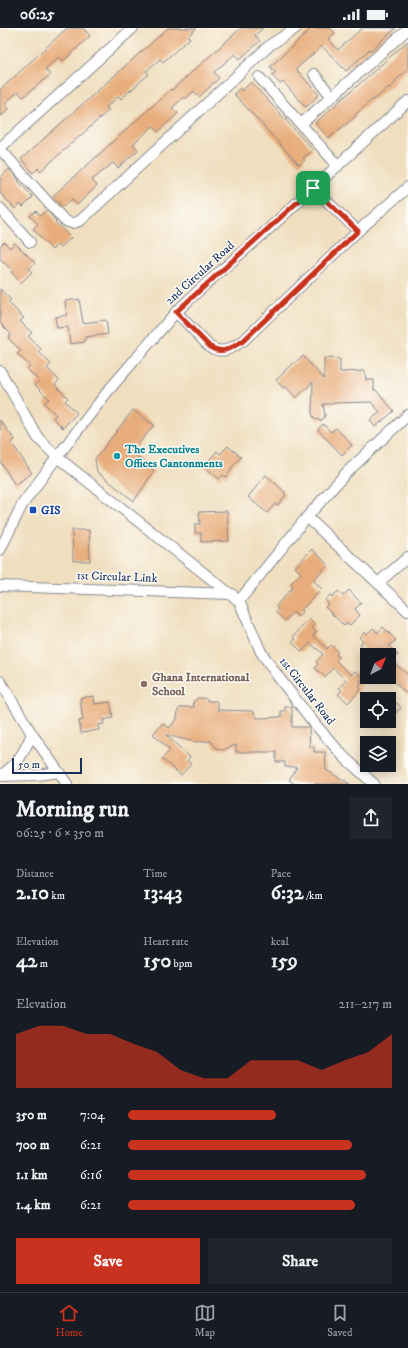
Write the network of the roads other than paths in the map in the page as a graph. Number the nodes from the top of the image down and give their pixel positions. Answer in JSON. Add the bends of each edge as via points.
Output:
{"nodes":[{"id":1,"x":133,"y":28,"type":"edge"},
{"id":2,"x":296,"y":28,"type":"edge"},
{"id":3,"x":408,"y":29,"type":"edge"},
{"id":4,"x":282,"y":31,"type":"edge"},
{"id":5,"x":314,"y":74,"type":"dead end"},
{"id":6,"x":259,"y":77,"type":"dead end"},
{"id":7,"x":332,"y":97,"type":"junction"},
{"id":8,"x":408,"y":101,"type":"edge"},
{"id":9,"x":301,"y":124,"type":"junction"},
{"id":10,"x":0,"y":148,"type":"edge"},
{"id":11,"x":338,"y":166,"type":"junction"},
{"id":12,"x":408,"y":187,"type":"edge"},
{"id":13,"x":313,"y":188,"type":"junction"},
{"id":14,"x":0,"y":208,"type":"edge"},
{"id":15,"x":358,"y":231,"type":"junction"},
{"id":16,"x":30,"y":242,"type":"dead end"},
{"id":17,"x":176,"y":312,"type":"junction"},
{"id":18,"x":0,"y":371,"type":"edge"},
{"id":19,"x":408,"y":415,"type":"edge"},
{"id":20,"x":57,"y":457,"type":"junction"},
{"id":21,"x":307,"y":518,"type":"junction"},
{"id":22,"x":0,"y":550,"type":"edge"},
{"id":23,"x":408,"y":557,"type":"edge"},
{"id":24,"x":378,"y":583,"type":"junction"},
{"id":25,"x":0,"y":586,"type":"edge"},
{"id":26,"x":236,"y":597,"type":"junction"},
{"id":27,"x":408,"y":611,"type":"edge"},
{"id":28,"x":0,"y":681,"type":"edge"},
{"id":29,"x":32,"y":734,"type":"junction"},
{"id":30,"x":59,"y":772,"type":"junction"},
{"id":31,"x":0,"y":776,"type":"edge"},
{"id":32,"x":68,"y":784,"type":"edge"},
{"id":33,"x":374,"y":784,"type":"edge"}],
"edges":[{"from":1,"to":10,"type":"street"},
{"from":2,"to":4,"type":"street"},
{"from":3,"to":7,"type":"street"},
{"from":4,"to":10,"type":"street","via":[[270,45],[74,224],[64,220]]},
{"from":5,"to":7,"type":"street"},
{"from":6,"to":9,"type":"street"},
{"from":7,"to":9,"type":"street"},
{"from":8,"to":11,"type":"street","name":"2nd Circular Road"},
{"from":9,"to":11,"type":"street"},
{"from":11,"to":13,"type":"street","name":"2nd Circular Road"},
{"from":12,"to":15,"type":"street"},
{"from":13,"to":15,"type":"street"},
{"from":13,"to":17,"type":"street","name":"2nd Circular Road"},
{"from":14,"to":16,"type":"street"},
{"from":15,"to":17,"type":"street","via":[[251,335],[224,351],[210,347]]},
{"from":17,"to":20,"type":"street","name":"2nd Circular Road","via":[[108,391]]},
{"from":18,"to":20,"type":"street","via":[[38,438]]},
{"from":19,"to":21,"type":"street","via":[[346,473]]},
{"from":20,"to":22,"type":"street","name":"2nd Circular Road","via":[[22,504]]},
{"from":20,"to":26,"type":"street"},
{"from":21,"to":24,"type":"street"},
{"from":21,"to":26,"type":"street"},
{"from":23,"to":24,"type":"street"},
{"from":24,"to":27,"type":"street"},
{"from":25,"to":26,"type":"street","name":"1st Circular Link"},
{"from":26,"to":33,"type":"street","name":"1st Circular Road","via":[[261,652],[279,678],[324,735]]},
{"from":28,"to":29,"type":"street"},
{"from":29,"to":30,"type":"street"},
{"from":29,"to":31,"type":"street","via":[[16,764]]},
{"from":30,"to":31,"type":"street"},
{"from":30,"to":32,"type":"street"}]}
